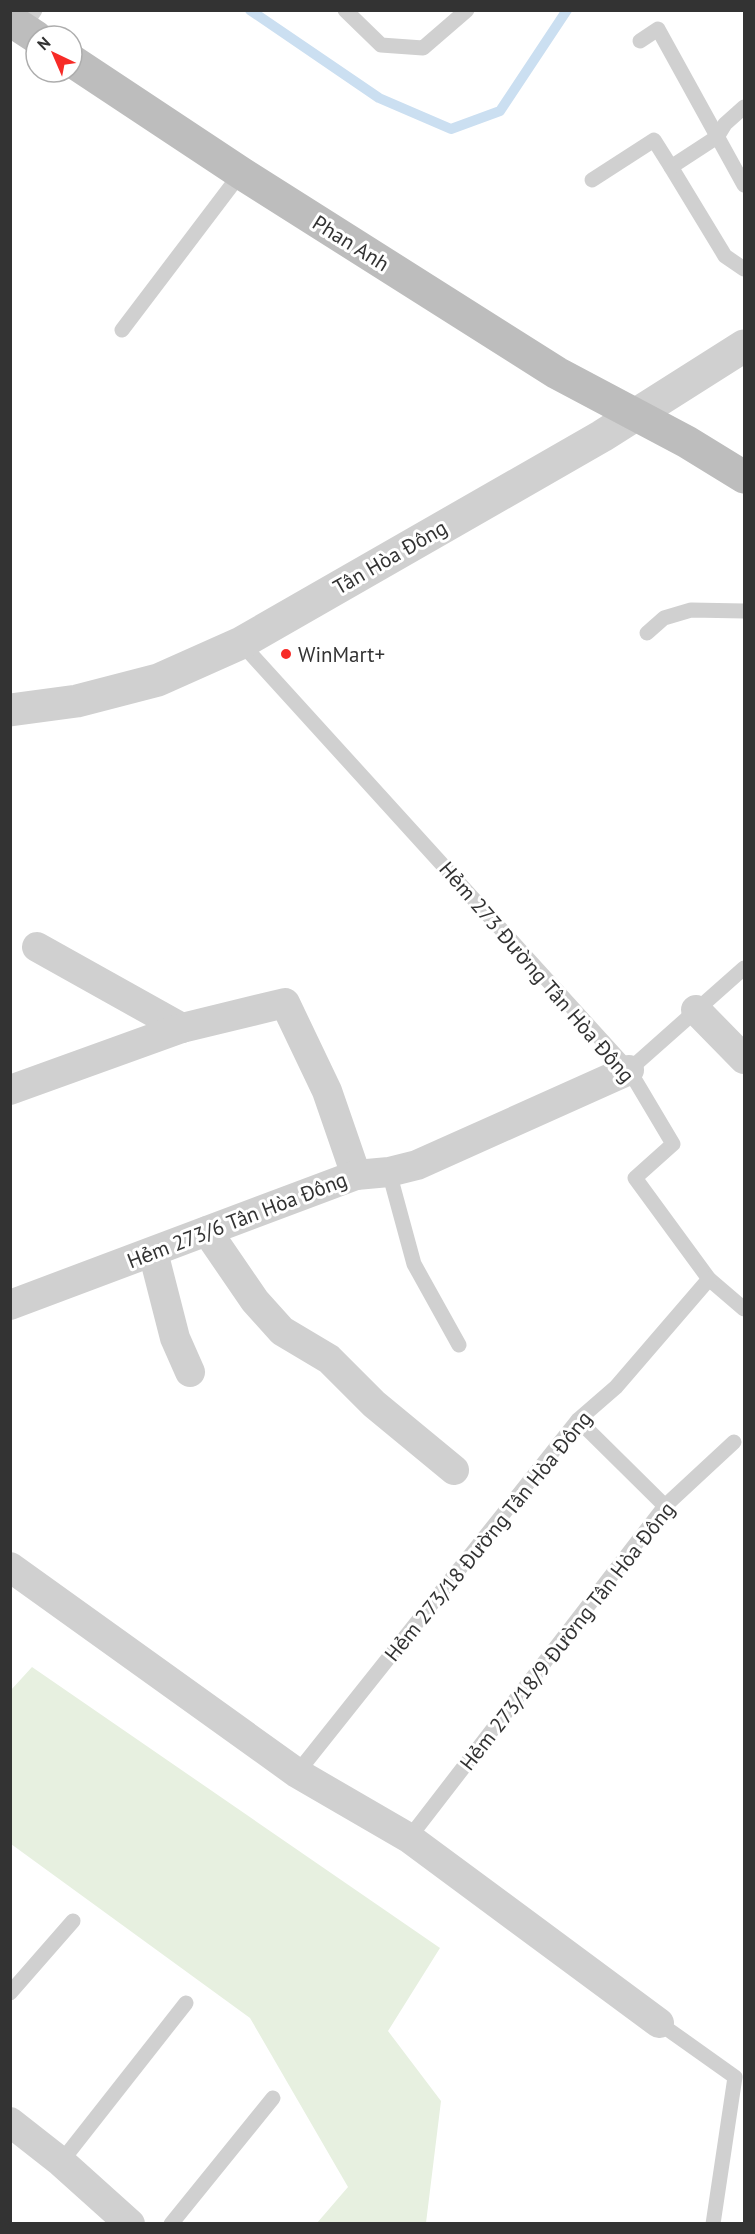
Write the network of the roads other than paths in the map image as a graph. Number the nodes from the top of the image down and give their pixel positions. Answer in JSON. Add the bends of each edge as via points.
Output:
{"nodes":[{"id":1,"x":345,"y":10,"type":"edge"},
{"id":2,"x":467,"y":10,"type":"edge"},
{"id":3,"x":640,"y":41,"type":"dead end"},
{"id":4,"x":84,"y":69,"type":"edge"},
{"id":5,"x":744,"y":107,"type":"edge"},
{"id":6,"x":717,"y":137,"type":"junction"},
{"id":7,"x":671,"y":167,"type":"junction"},
{"id":8,"x":241,"y":172,"type":"junction"},
{"id":9,"x":592,"y":180,"type":"dead end"},
{"id":10,"x":744,"y":185,"type":"edge"},
{"id":11,"x":744,"y":268,"type":"edge"},
{"id":12,"x":122,"y":330,"type":"dead end"},
{"id":13,"x":744,"y":346,"type":"edge"},
{"id":14,"x":635,"y":416,"type":"junction"},
{"id":15,"x":744,"y":477,"type":"edge"},
{"id":16,"x":744,"y":611,"type":"edge"},
{"id":17,"x":647,"y":633,"type":"dead end"},
{"id":18,"x":241,"y":643,"type":"junction"},
{"id":19,"x":10,"y":710,"type":"edge"},
{"id":20,"x":37,"y":947,"type":"dead end"},
{"id":21,"x":744,"y":968,"type":"edge"},
{"id":22,"x":696,"y":1010,"type":"junction"},
{"id":23,"x":182,"y":1028,"type":"junction"},
{"id":24,"x":744,"y":1059,"type":"edge"},
{"id":25,"x":629,"y":1071,"type":"junction"},
{"id":26,"x":10,"y":1090,"type":"edge"},
{"id":27,"x":389,"y":1172,"type":"junction"},
{"id":28,"x":356,"y":1175,"type":"junction"},
{"id":29,"x":207,"y":1231,"type":"junction"},
{"id":30,"x":153,"y":1252,"type":"junction"},
{"id":31,"x":709,"y":1279,"type":"junction"},
{"id":32,"x":10,"y":1305,"type":"edge"},
{"id":33,"x":744,"y":1309,"type":"edge"},
{"id":34,"x":459,"y":1344,"type":"dead end"},
{"id":35,"x":190,"y":1372,"type":"dead end"},
{"id":36,"x":578,"y":1420,"type":"junction"},
{"id":37,"x":734,"y":1442,"type":"dead end"},
{"id":38,"x":454,"y":1470,"type":"dead end"},
{"id":39,"x":664,"y":1506,"type":"junction"},
{"id":40,"x":10,"y":1567,"type":"edge"},
{"id":41,"x":297,"y":1773,"type":"junction"},
{"id":42,"x":409,"y":1838,"type":"junction"},
{"id":43,"x":73,"y":1921,"type":"dead end"},
{"id":44,"x":10,"y":1993,"type":"edge"},
{"id":45,"x":186,"y":2003,"type":"dead end"},
{"id":46,"x":659,"y":2023,"type":"joint"},
{"id":47,"x":273,"y":2098,"type":"dead end"},
{"id":48,"x":10,"y":2122,"type":"edge"},
{"id":49,"x":61,"y":2162,"type":"junction"},
{"id":50,"x":130,"y":2223,"type":"edge"},
{"id":51,"x":171,"y":2223,"type":"edge"},
{"id":52,"x":713,"y":2223,"type":"edge"}],
"edges":[{"from":1,"to":2,"type":"lane","via":[[381,45],[423,48]]},
{"from":3,"to":6,"type":"lane","via":[[658,29]]},
{"from":4,"to":8,"type":"main road","name":"Phan Anh"},
{"from":5,"to":6,"type":"lane"},
{"from":6,"to":7,"type":"lane"},
{"from":6,"to":10,"type":"lane"},
{"from":7,"to":9,"type":"lane","via":[[654,140]]},
{"from":7,"to":11,"type":"lane","via":[[725,256]]},
{"from":8,"to":12,"type":"lane"},
{"from":8,"to":14,"type":"main road","name":"Phan Anh","via":[[557,373]]},
{"from":13,"to":14,"type":"street","name":"Tân Hòa Đông"},
{"from":14,"to":15,"type":"main road","name":"Phan Anh"},
{"from":14,"to":18,"type":"street","name":"Tân Hòa Đông"},
{"from":16,"to":17,"type":"lane","via":[[691,610],[664,618]]},
{"from":18,"to":19,"type":"street","name":"Tân Hòa Đông","via":[[158,680],[76,701]]},
{"from":18,"to":25,"type":"lane","name":"Hẻm 273 Đường Tân Hòa Đông"},
{"from":20,"to":23,"type":"street"},
{"from":21,"to":22,"type":"lane"},
{"from":22,"to":24,"type":"street"},
{"from":22,"to":25,"type":"lane"},
{"from":23,"to":26,"type":"street"},
{"from":23,"to":28,"type":"street","via":[[285,1003],[327,1091]]},
{"from":25,"to":27,"type":"street","name":"Hẻm 273/6 Tân Hòa Đông","via":[[417,1165]]},
{"from":25,"to":31,"type":"lane","name":"Hẻm 273 Đường Tân Hòa Đông","via":[[673,1144],[635,1178]]},
{"from":27,"to":28,"type":"street","name":"Hẻm 273/6 Tân Hòa Đông"},
{"from":27,"to":34,"type":"lane","via":[[414,1264]]},
{"from":28,"to":29,"type":"street","name":"Hẻm 273/6 Tân Hòa Đông"},
{"from":29,"to":30,"type":"street","name":"Hẻm 273/6 Tân Hòa Đông"},
{"from":29,"to":38,"type":"street","via":[[255,1301],[282,1331],[328,1359]]},
{"from":30,"to":32,"type":"street","name":"Hẻm 273/6 Tân Hòa Đông"},
{"from":30,"to":35,"type":"street","via":[[175,1338]]},
{"from":31,"to":33,"type":"lane","name":"Hẻm 273 Đường Tân Hòa Đông"},
{"from":31,"to":36,"type":"lane","name":"Hẻm 273/18 Đường Tân Hòa Đông","via":[[616,1387]]},
{"from":36,"to":39,"type":"lane"},
{"from":36,"to":41,"type":"lane","name":"Hẻm 273/18 Đường Tân Hòa Đông"},
{"from":37,"to":39,"type":"lane","name":"Hẻm 273/18/9 Đường Tân Hòa Đông"},
{"from":39,"to":42,"type":"lane","name":"Hẻm 273/18/9 Đường Tân Hòa Đông"},
{"from":40,"to":41,"type":"street"},
{"from":41,"to":42,"type":"street"},
{"from":42,"to":46,"type":"street"},
{"from":43,"to":44,"type":"lane"},
{"from":45,"to":49,"type":"lane"},
{"from":46,"to":52,"type":"lane","via":[[735,2077]]},
{"from":47,"to":51,"type":"lane"},
{"from":48,"to":49,"type":"street"},
{"from":49,"to":50,"type":"street"}]}
